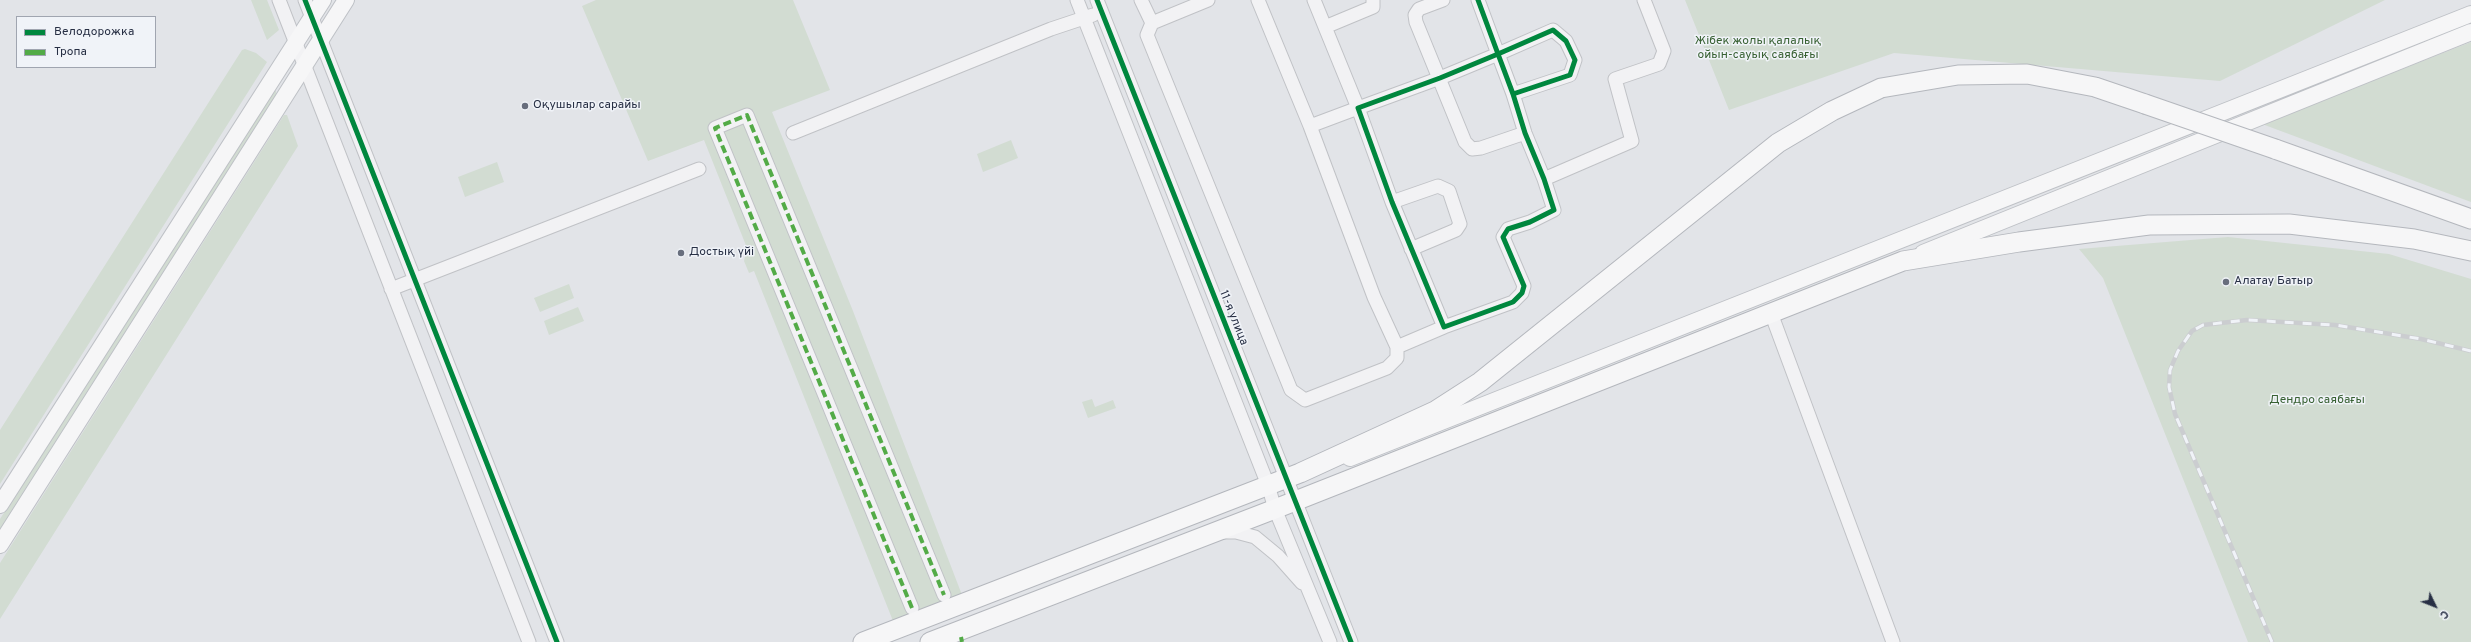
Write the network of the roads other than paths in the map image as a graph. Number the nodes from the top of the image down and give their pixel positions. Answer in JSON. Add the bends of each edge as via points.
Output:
{"nodes":[{"id":1,"x":279,"y":0,"type":"edge"},
{"id":2,"x":305,"y":0,"type":"edge"},
{"id":3,"x":324,"y":0,"type":"edge"},
{"id":4,"x":346,"y":0,"type":"edge"},
{"id":5,"x":1077,"y":0,"type":"edge"},
{"id":6,"x":1141,"y":0,"type":"edge"},
{"id":7,"x":1208,"y":0,"type":"edge"},
{"id":8,"x":1258,"y":0,"type":"edge"},
{"id":9,"x":1314,"y":0,"type":"edge"},
{"id":10,"x":1374,"y":0,"type":"edge"},
{"id":11,"x":1443,"y":0,"type":"edge"},
{"id":12,"x":1478,"y":0,"type":"edge"},
{"id":13,"x":1644,"y":0,"type":"edge"},
{"id":14,"x":1099,"y":6,"type":"edge"},
{"id":15,"x":2471,"y":14,"type":"edge"},
{"id":16,"x":312,"y":18,"type":"junction"},
{"id":17,"x":1084,"y":18,"type":"junction"},
{"id":18,"x":1152,"y":23,"type":"junction"},
{"id":19,"x":1325,"y":27,"type":"junction"},
{"id":20,"x":2471,"y":32,"type":"edge"},
{"id":21,"x":321,"y":39,"type":"junction"},
{"id":22,"x":296,"y":44,"type":"junction"},
{"id":23,"x":1498,"y":54,"type":"junction"},
{"id":24,"x":304,"y":65,"type":"junction"},
{"id":25,"x":1440,"y":78,"type":"junction"},
{"id":26,"x":1513,"y":94,"type":"junction"},
{"id":27,"x":1358,"y":108,"type":"junction"},
{"id":28,"x":1310,"y":126,"type":"junction"},
{"id":29,"x":793,"y":133,"type":"dead end"},
{"id":30,"x":1525,"y":133,"type":"junction"},
{"id":31,"x":699,"y":169,"type":"dead end"},
{"id":32,"x":1544,"y":179,"type":"junction"},
{"id":33,"x":1392,"y":202,"type":"junction"},
{"id":34,"x":2471,"y":219,"type":"edge"},
{"id":35,"x":1411,"y":249,"type":"junction"},
{"id":36,"x":2471,"y":251,"type":"edge"},
{"id":37,"x":1903,"y":261,"type":"junction"},
{"id":38,"x":415,"y":280,"type":"junction"},
{"id":39,"x":391,"y":289,"type":"junction"},
{"id":40,"x":1771,"y":312,"type":"junction"},
{"id":41,"x":1444,"y":327,"type":"junction"},
{"id":42,"x":1397,"y":347,"type":"junction"},
{"id":43,"x":1293,"y":476,"type":"junction"},
{"id":44,"x":1268,"y":485,"type":"junction"},
{"id":45,"x":1296,"y":500,"type":"junction"},
{"id":46,"x":0,"y":505,"type":"edge"},
{"id":47,"x":1275,"y":509,"type":"junction"},
{"id":48,"x":1212,"y":533,"type":"junction"},
{"id":49,"x":0,"y":545,"type":"edge"},
{"id":50,"x":1309,"y":590,"type":"junction"},
{"id":51,"x":944,"y":595,"type":"dead end"},
{"id":52,"x":912,"y":608,"type":"dead end"},
{"id":53,"x":529,"y":642,"type":"edge"},
{"id":54,"x":557,"y":642,"type":"edge"},
{"id":55,"x":863,"y":642,"type":"edge"},
{"id":56,"x":930,"y":642,"type":"edge"},
{"id":57,"x":1330,"y":642,"type":"edge"},
{"id":58,"x":1351,"y":642,"type":"edge"},
{"id":59,"x":1893,"y":642,"type":"edge"}],
"edges":[{"from":1,"to":22,"type":"street"},
{"from":2,"to":16,"type":"street"},
{"from":3,"to":16,"type":"main road"},
{"from":4,"to":21,"type":"main road"},
{"from":5,"to":17,"type":"street"},
{"from":6,"to":18,"type":"street"},
{"from":7,"to":18,"type":"street"},
{"from":8,"to":28,"type":"street"},
{"from":9,"to":19,"type":"street"},
{"from":10,"to":19,"type":"street","via":[[1373,7]]},
{"from":11,"to":25,"type":"street","via":[[1419,9],[1415,15]]},
{"from":12,"to":23,"type":"street"},
{"from":13,"to":32,"type":"street","via":[[1664,51],[1659,64],[1615,79],[1632,141]]},
{"from":14,"to":17,"type":"street"},
{"from":14,"to":43,"type":"street","name":"11-я улица"},
{"from":15,"to":43,"type":"main road","via":[[1376,449]]},
{"from":16,"to":21,"type":"street"},
{"from":16,"to":22,"type":"main road"},
{"from":17,"to":29,"type":"street","via":[[1038,34]]},
{"from":17,"to":44,"type":"street"},
{"from":18,"to":42,"type":"street","via":[[1147,34],[1291,390],[1305,400],[1388,368],[1397,358]]},
{"from":19,"to":27,"type":"street"},
{"from":20,"to":37,"type":"main road"},
{"from":21,"to":24,"type":"main road"},
{"from":21,"to":38,"type":"street"},
{"from":22,"to":24,"type":"street"},
{"from":22,"to":46,"type":"main road"},
{"from":23,"to":25,"type":"street"},
{"from":23,"to":26,"type":"street"},
{"from":23,"to":26,"type":"street","via":[[1553,30],[1566,41],[1575,60],[1570,75]]},
{"from":24,"to":39,"type":"street"},
{"from":24,"to":49,"type":"main road"},
{"from":25,"to":27,"type":"street"},
{"from":25,"to":30,"type":"street","via":[[1465,142],[1472,149]]},
{"from":26,"to":30,"type":"street"},
{"from":27,"to":28,"type":"street"},
{"from":27,"to":33,"type":"street"},
{"from":28,"to":42,"type":"street","via":[[1374,297]]},
{"from":30,"to":32,"type":"street"},
{"from":31,"to":38,"type":"street"},
{"from":32,"to":41,"type":"street","via":[[1554,210],[1508,229],[1503,237],[1524,286],[1522,293],[1514,302]]},
{"from":33,"to":35,"type":"street"},
{"from":33,"to":35,"type":"street","via":[[1438,186],[1448,191],[1460,224],[1456,230]]},
{"from":34,"to":43,"type":"highway","bridge":true,"via":[[2095,87],[2027,74],[1958,75],[1882,88],[1832,111],[1778,143],[1480,382],[1435,411]]},
{"from":35,"to":41,"type":"street"},
{"from":36,"to":37,"type":"highway","via":[[2414,239],[2289,224],[2149,225],[2018,242]]},
{"from":37,"to":40,"type":"highway"},
{"from":38,"to":39,"type":"street"},
{"from":38,"to":54,"type":"street"},
{"from":39,"to":53,"type":"street"},
{"from":40,"to":45,"type":"highway"},
{"from":40,"to":59,"type":"street"},
{"from":41,"to":42,"type":"street"},
{"from":43,"to":44,"type":"highway"},
{"from":43,"to":45,"type":"street","name":"11-я улица"},
{"from":44,"to":47,"type":"street"},
{"from":44,"to":55,"type":"highway"},
{"from":45,"to":47,"type":"highway"},
{"from":45,"to":58,"type":"street","name":"11-я улица"},
{"from":47,"to":48,"type":"highway"},
{"from":47,"to":50,"type":"street"},
{"from":48,"to":50,"type":"street","via":[[1236,532],[1254,537],[1278,556]]},
{"from":48,"to":56,"type":"highway"},
{"from":50,"to":57,"type":"street"},
{"from":51,"to":52,"type":"street","via":[[747,115],[715,128]]}]}
